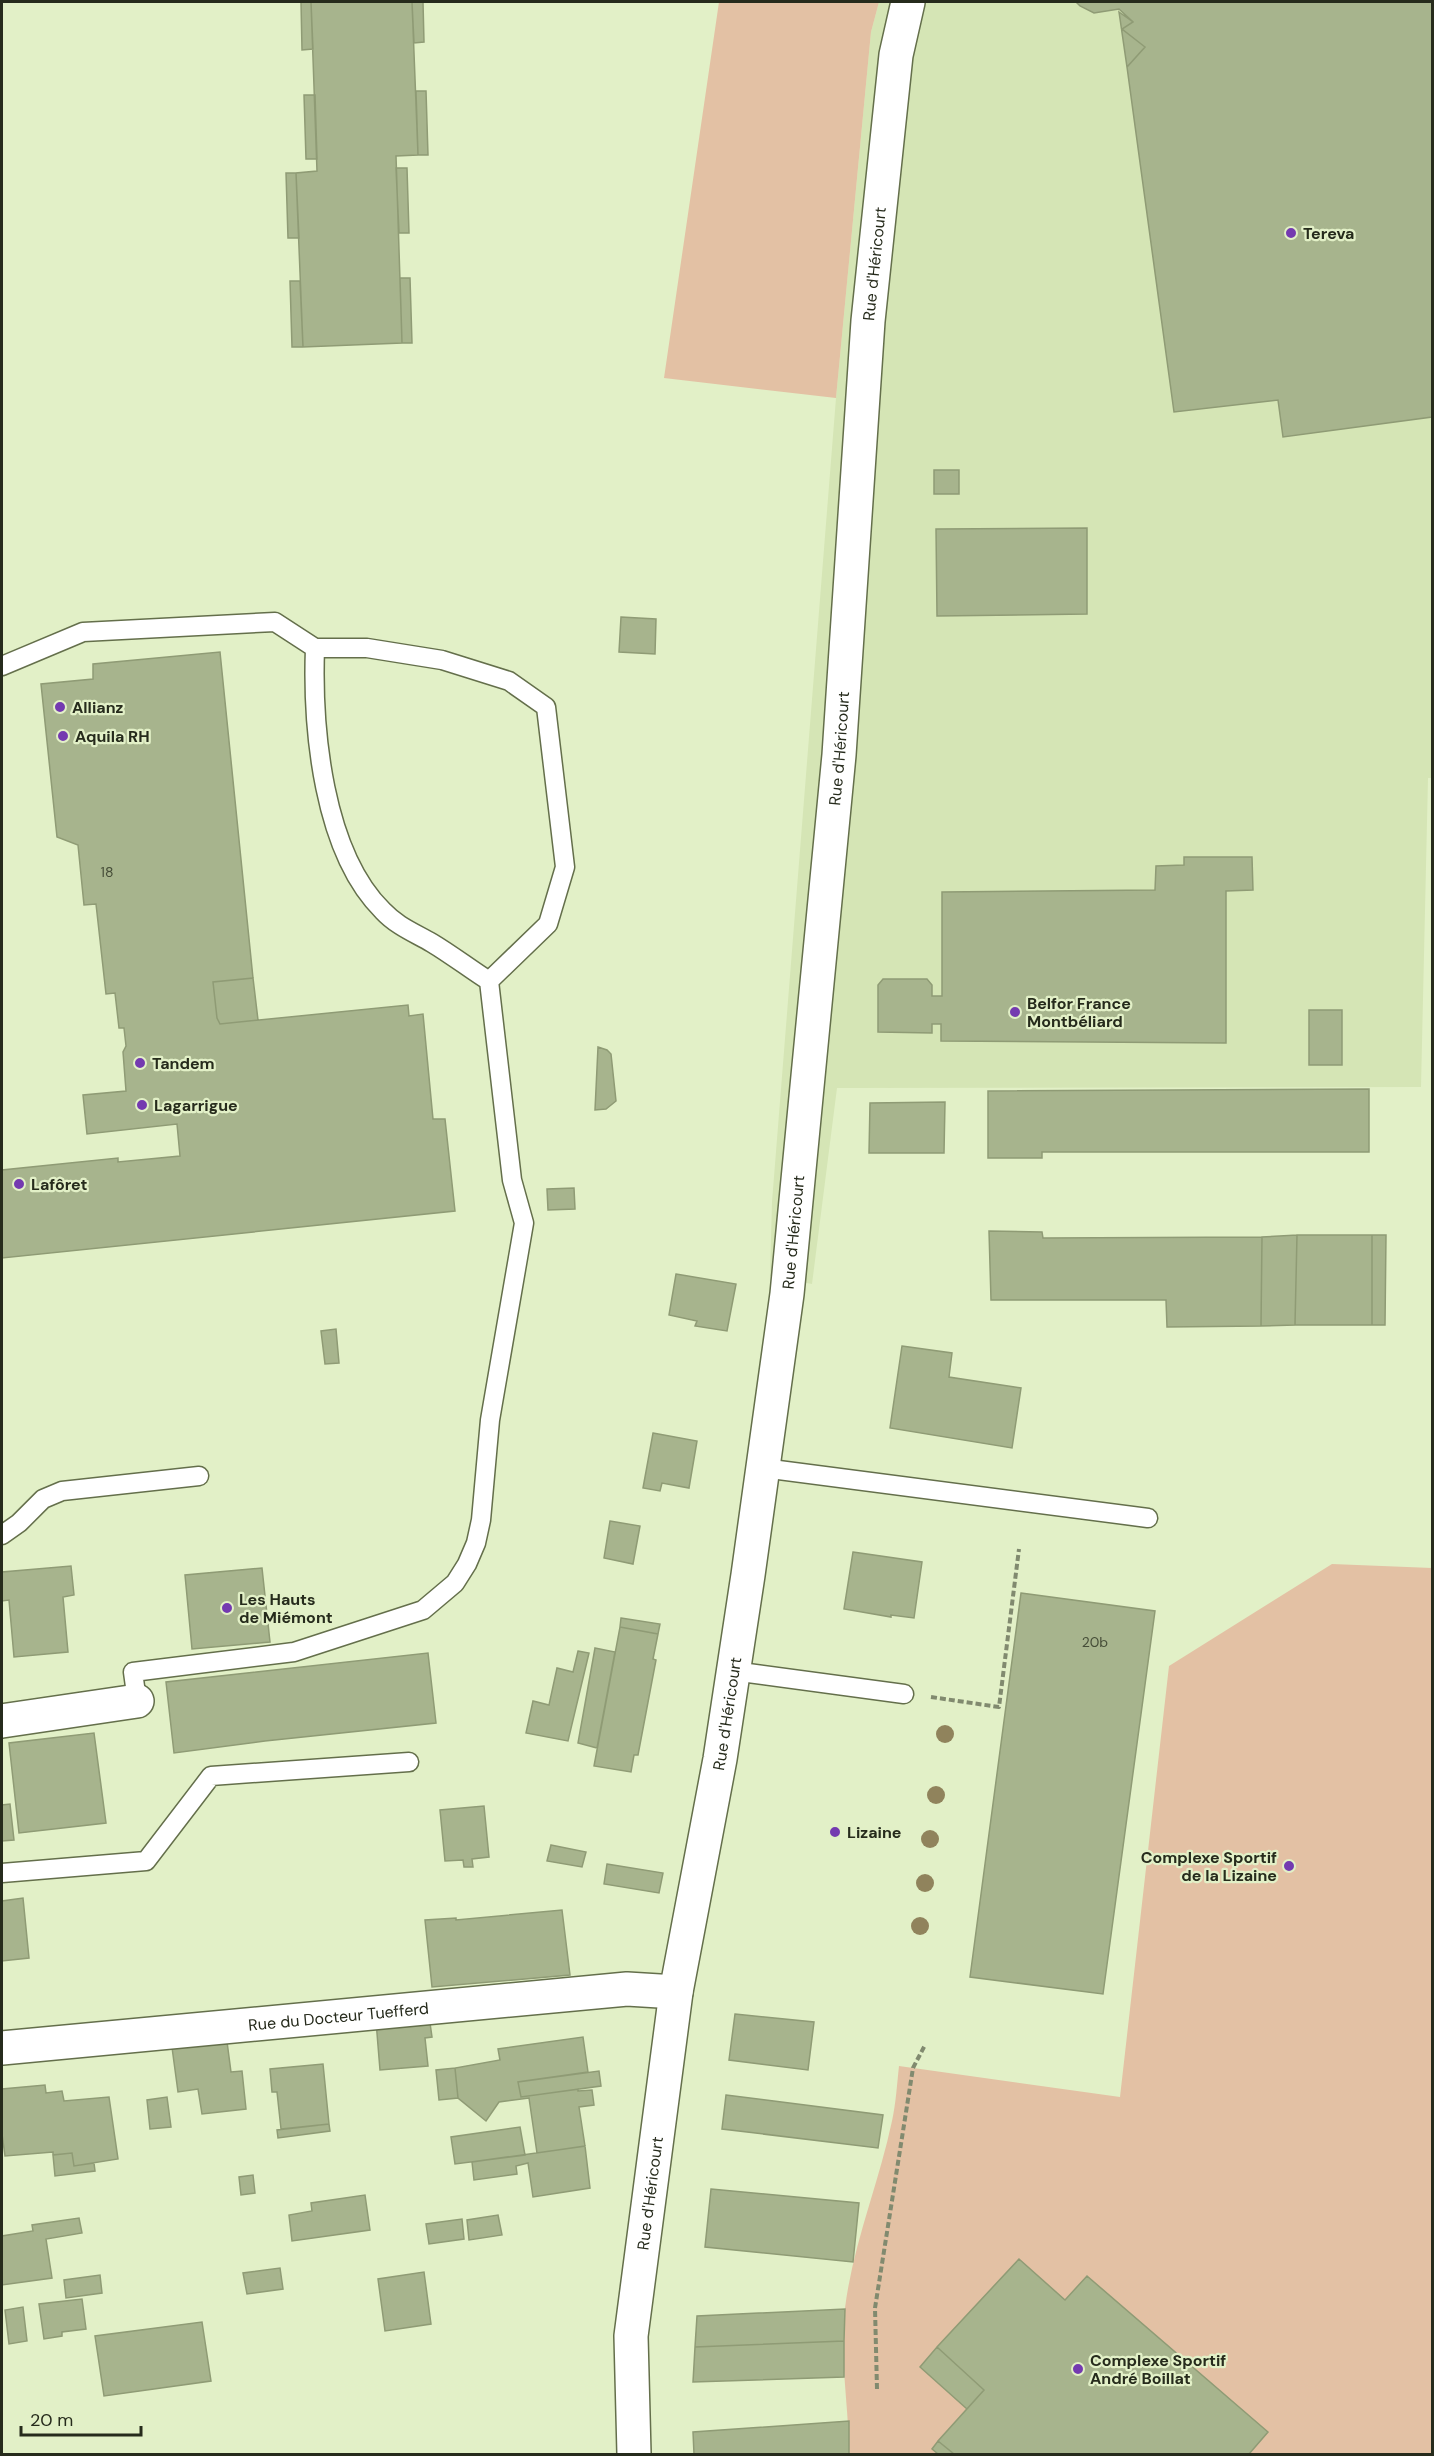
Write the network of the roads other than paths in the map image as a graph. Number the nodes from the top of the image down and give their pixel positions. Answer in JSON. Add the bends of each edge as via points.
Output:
{"nodes":[{"id":1,"x":908,"y":2,"type":"edge"},
{"id":2,"x":315,"y":648,"type":"junction"},
{"id":3,"x":2,"y":666,"type":"edge"},
{"id":4,"x":489,"y":981,"type":"junction"},
{"id":5,"x":763,"y":1468,"type":"junction"},
{"id":6,"x":199,"y":1476,"type":"dead end"},
{"id":7,"x":1148,"y":1518,"type":"dead end"},
{"id":8,"x":2,"y":1535,"type":"edge"},
{"id":9,"x":733,"y":1671,"type":"junction"},
{"id":10,"x":904,"y":1694,"type":"road end"},
{"id":11,"x":137,"y":1701,"type":"joint"},
{"id":12,"x":2,"y":1721,"type":"edge"},
{"id":13,"x":409,"y":1762,"type":"dead end"},
{"id":14,"x":2,"y":1873,"type":"edge"},
{"id":15,"x":675,"y":1992,"type":"junction"},
{"id":16,"x":2,"y":2048,"type":"edge"},
{"id":17,"x":634,"y":2454,"type":"edge"}],
"edges":[{"from":1,"to":5,"type":"street","name":"Rue d'Héricourt","via":[[896,55],[868,321],[839,755],[787,1294]]},
{"from":2,"to":3,"type":"lane","via":[[275,622],[95,631],[83,632]]},
{"from":2,"to":4,"type":"lane","via":[[317,728],[325,782],[350,867],[364,891],[384,912]]},
{"from":2,"to":4,"type":"lane","via":[[367,648],[442,660],[509,681],[546,707],[565,867],[548,924]]},
{"from":4,"to":11,"type":"lane","via":[[512,1180],[524,1223],[490,1420],[481,1520],[467,1564],[455,1583],[423,1610],[305,1649],[132,1672]]},
{"from":5,"to":7,"type":"lane"},
{"from":5,"to":9,"type":"street","name":"Rue d'Héricourt"},
{"from":6,"to":8,"type":"lane","via":[[62,1491],[43,1500]]},
{"from":9,"to":10,"type":"lane"},
{"from":9,"to":15,"type":"street","name":"Rue d'Héricourt"},
{"from":11,"to":12,"type":"street"},
{"from":13,"to":14,"type":"lane","via":[[211,1776],[146,1861]]},
{"from":15,"to":16,"type":"street","name":"Rue du Docteur Tuefferd","via":[[627,1989]]},
{"from":15,"to":17,"type":"street","name":"Rue d'Héricourt","via":[[631,2336]]}]}
